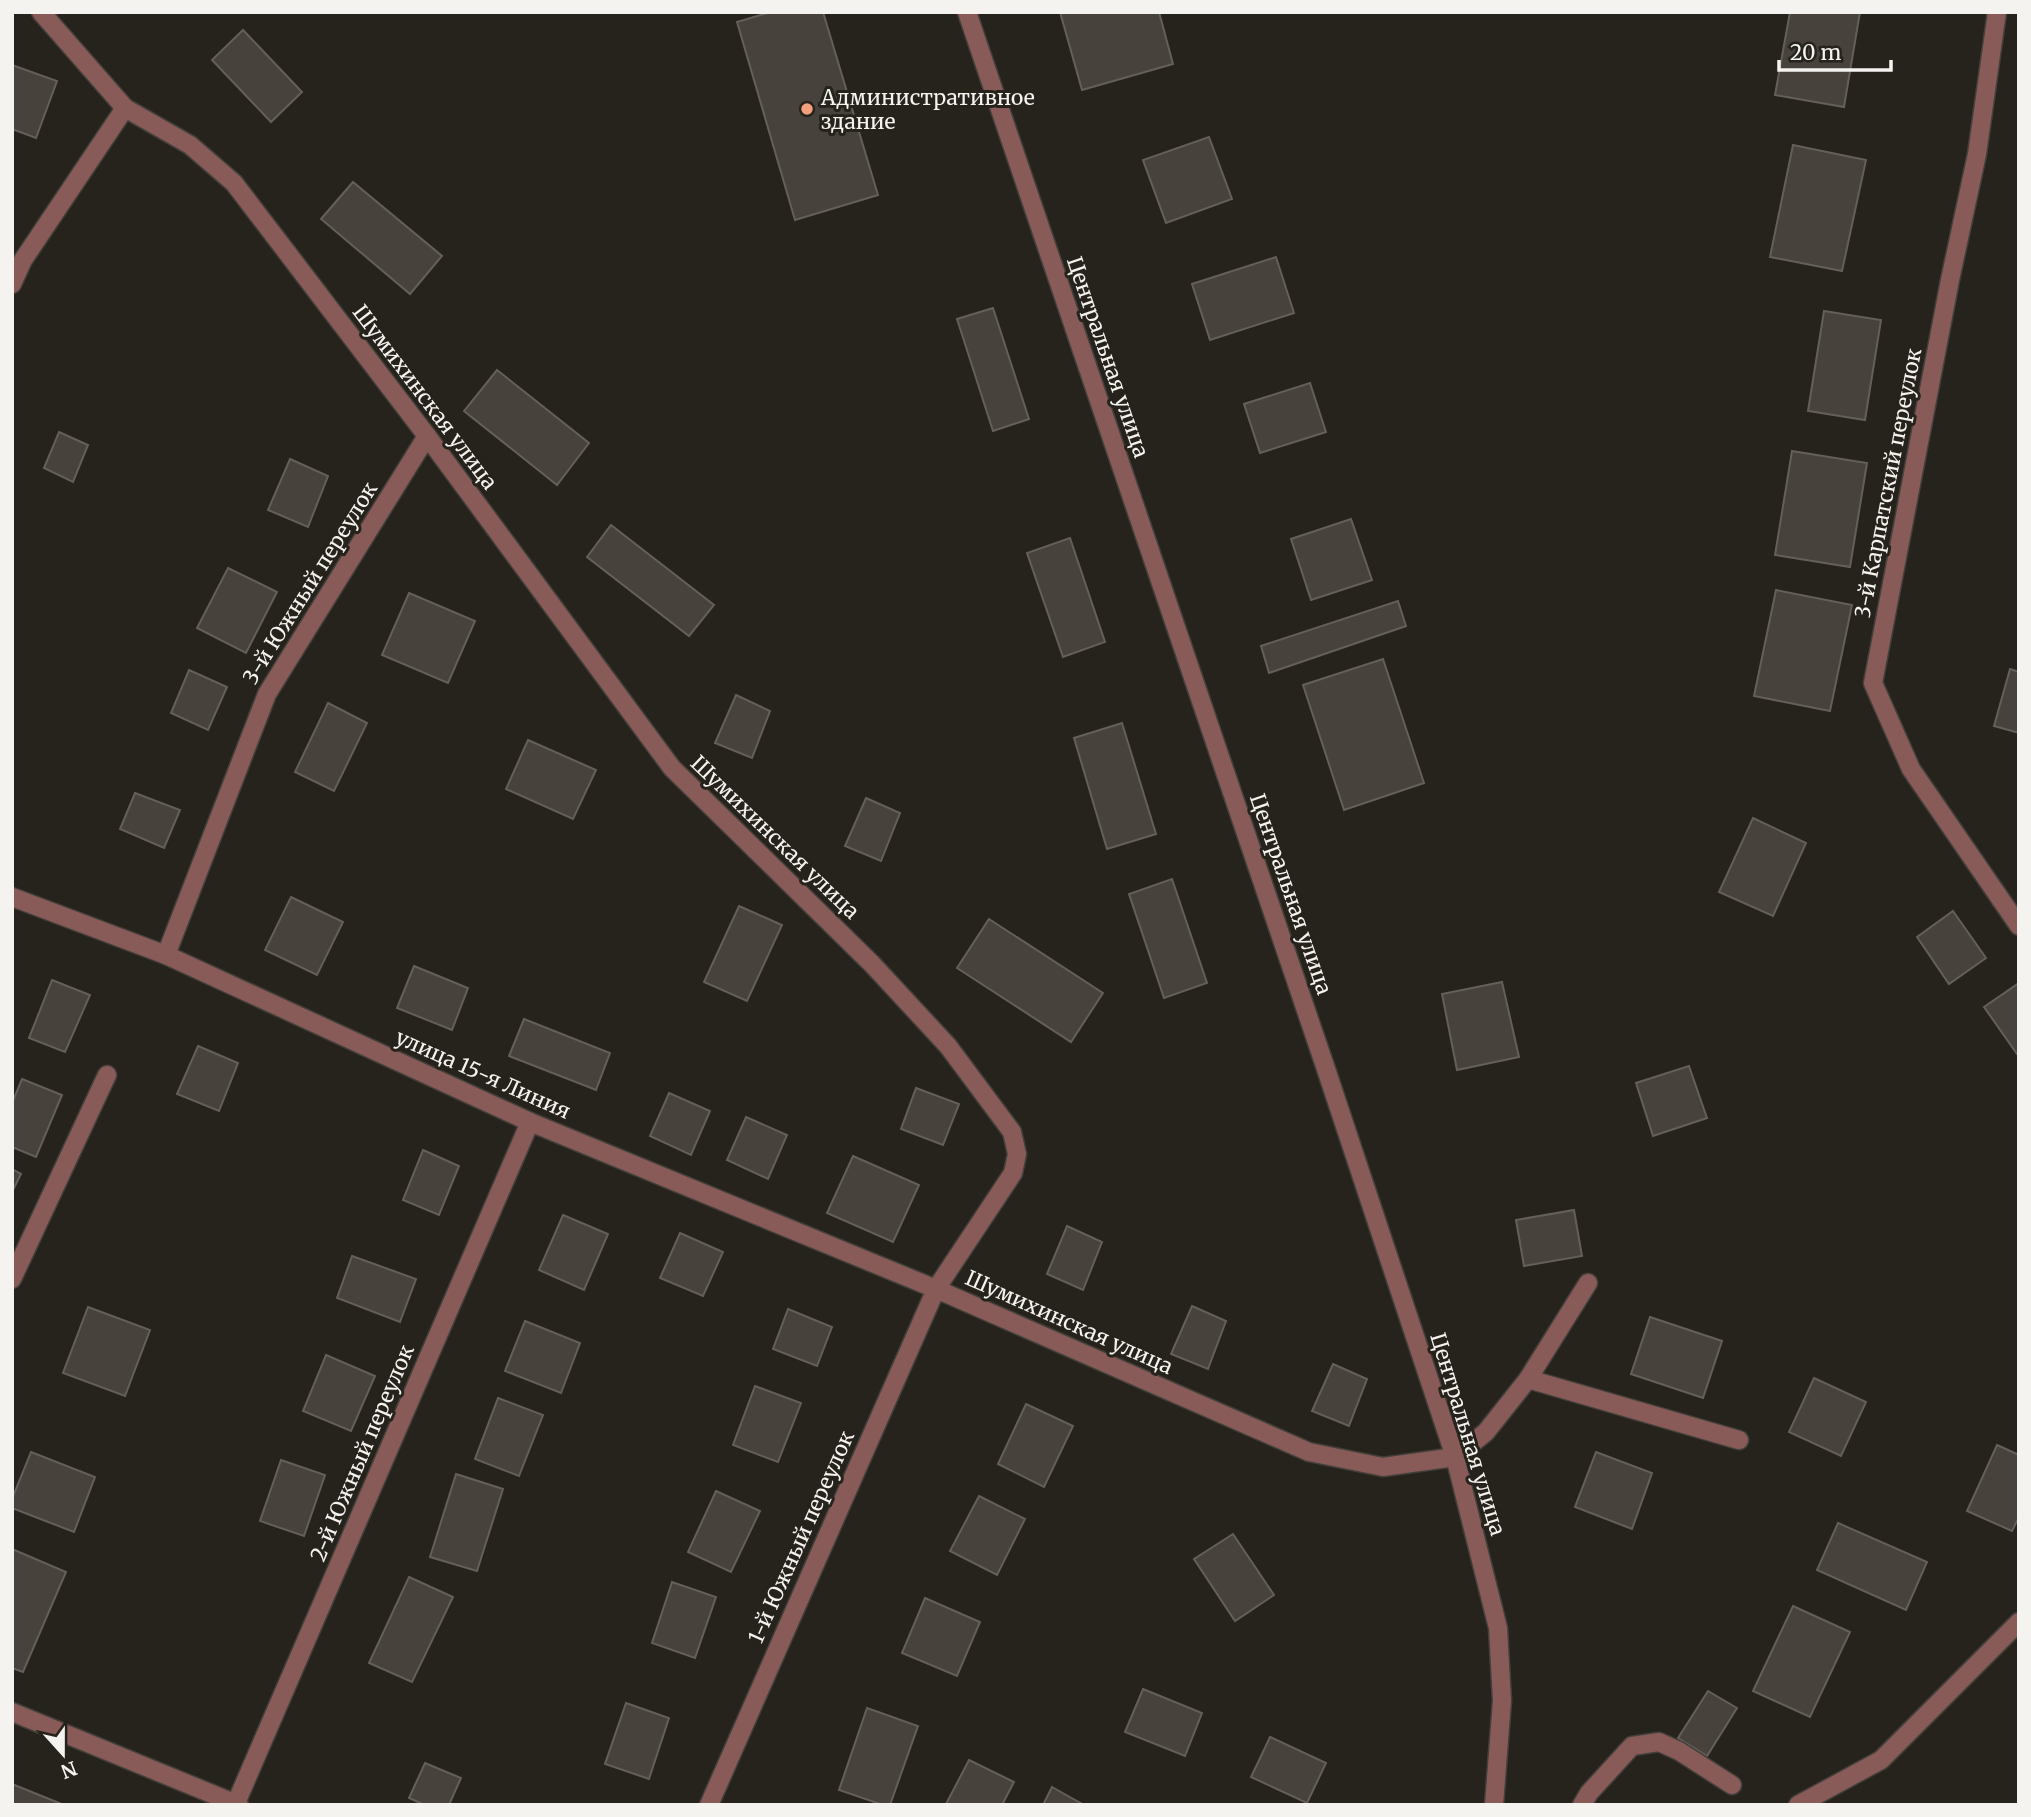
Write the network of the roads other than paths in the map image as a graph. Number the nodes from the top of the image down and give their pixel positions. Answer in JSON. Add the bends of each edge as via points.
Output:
{"nodes":[{"id":1,"x":41,"y":12,"type":"edge"},
{"id":2,"x":967,"y":12,"type":"edge"},
{"id":3,"x":1997,"y":12,"type":"edge"},
{"id":4,"x":125,"y":108,"type":"junction"},
{"id":5,"x":12,"y":284,"type":"edge"},
{"id":6,"x":428,"y":436,"type":"junction"},
{"id":7,"x":12,"y":897,"type":"edge"},
{"id":8,"x":2019,"y":926,"type":"edge"},
{"id":9,"x":166,"y":955,"type":"junction"},
{"id":10,"x":107,"y":1075,"type":"dead end"},
{"id":11,"x":530,"y":1122,"type":"junction"},
{"id":12,"x":12,"y":1279,"type":"edge"},
{"id":13,"x":1588,"y":1283,"type":"dead end"},
{"id":14,"x":936,"y":1289,"type":"junction"},
{"id":15,"x":1528,"y":1379,"type":"junction"},
{"id":16,"x":1739,"y":1440,"type":"dead end"},
{"id":17,"x":1455,"y":1457,"type":"junction"},
{"id":18,"x":2019,"y":1622,"type":"edge"},
{"id":19,"x":12,"y":1712,"type":"edge"},
{"id":20,"x":1732,"y":1785,"type":"dead end"},
{"id":21,"x":237,"y":1804,"type":"edge"},
{"id":22,"x":709,"y":1805,"type":"edge"},
{"id":23,"x":1494,"y":1805,"type":"edge"},
{"id":24,"x":1582,"y":1805,"type":"edge"},
{"id":25,"x":1798,"y":1805,"type":"edge"}],
"edges":[{"from":1,"to":4,"type":"street","name":"Шумихинская улица"},
{"from":2,"to":17,"type":"street","name":"Центральная улица"},
{"from":3,"to":8,"type":"street","name":"3-й Карпатский переулок","via":[[1977,154],[1873,683],[1911,769]]},
{"from":4,"to":5,"type":"street","via":[[23,260]]},
{"from":4,"to":6,"type":"street","name":"Шумихинская улица","via":[[190,145],[233,183]]},
{"from":6,"to":9,"type":"street","name":"3-й Южный переулок","via":[[267,694]]},
{"from":6,"to":14,"type":"street","name":"Шумихинская улица","via":[[672,768],[872,964],[948,1046],[1012,1132],[1017,1154],[1013,1173]]},
{"from":7,"to":9,"type":"street","name":"улица 15-я Линия"},
{"from":9,"to":11,"type":"street","name":"улица 15-я Линия"},
{"from":10,"to":12,"type":"street"},
{"from":11,"to":14,"type":"street","name":"улица 15-я Линия"},
{"from":11,"to":21,"type":"street","name":"2-й Южный переулок"},
{"from":13,"to":15,"type":"street"},
{"from":14,"to":17,"type":"street","name":"Шумихинская улица","via":[[1309,1452],[1383,1467]]},
{"from":14,"to":22,"type":"street","name":"1-й Южный переулок"},
{"from":15,"to":16,"type":"street"},
{"from":15,"to":17,"type":"street","via":[[1486,1432]]},
{"from":17,"to":23,"type":"street","name":"Центральная улица","via":[[1498,1628],[1502,1701]]},
{"from":18,"to":25,"type":"street","via":[[1881,1760]]},
{"from":19,"to":21,"type":"street"},
{"from":20,"to":24,"type":"street","via":[[1659,1742],[1632,1746]]}]}
